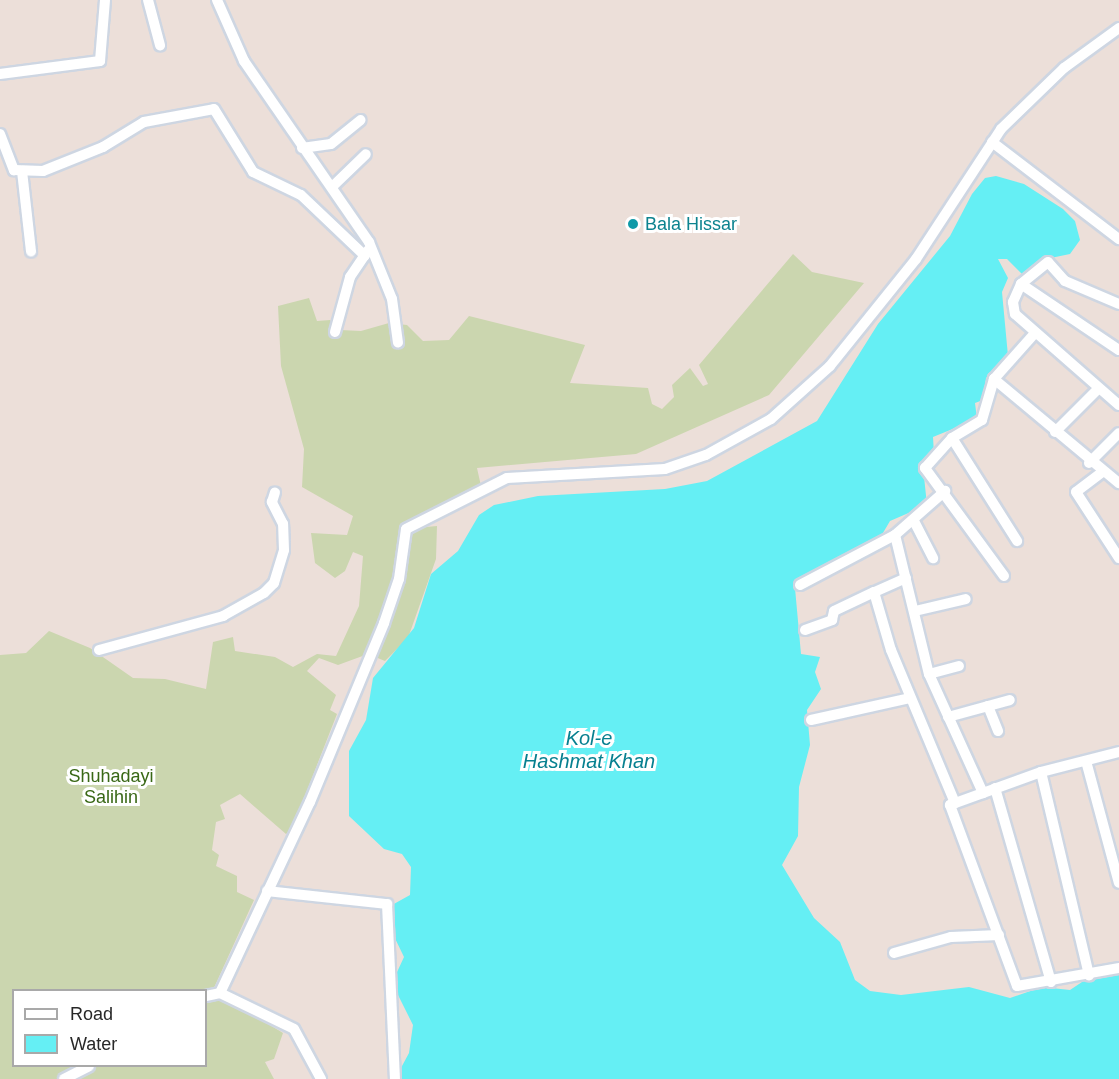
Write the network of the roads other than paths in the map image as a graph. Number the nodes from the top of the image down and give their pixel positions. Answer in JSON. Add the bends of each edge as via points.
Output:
{"nodes":[{"id":1,"x":105,"y":0,"type":"edge"},
{"id":2,"x":148,"y":0,"type":"edge"},
{"id":3,"x":216,"y":0,"type":"edge"},
{"id":4,"x":1119,"y":28,"type":"edge"},
{"id":5,"x":160,"y":45,"type":"dead end"},
{"id":6,"x":0,"y":74,"type":"edge"},
{"id":7,"x":361,"y":120,"type":"dead end"},
{"id":8,"x":0,"y":134,"type":"edge"},
{"id":9,"x":992,"y":141,"type":"junction"},
{"id":10,"x":302,"y":148,"type":"junction"},
{"id":11,"x":366,"y":154,"type":"dead end"},
{"id":12,"x":0,"y":169,"type":"edge"},
{"id":13,"x":18,"y":170,"type":"junction"},
{"id":14,"x":332,"y":187,"type":"junction"},
{"id":15,"x":1119,"y":239,"type":"edge"},
{"id":16,"x":370,"y":245,"type":"junction"},
{"id":17,"x":31,"y":251,"type":"dead end"},
{"id":18,"x":364,"y":256,"type":"junction"},
{"id":19,"x":1021,"y":284,"type":"junction"},
{"id":20,"x":1119,"y":304,"type":"edge"},
{"id":21,"x":335,"y":332,"type":"dead end"},
{"id":22,"x":1035,"y":333,"type":"junction"},
{"id":23,"x":398,"y":343,"type":"dead end"},
{"id":24,"x":1119,"y":350,"type":"edge"},
{"id":25,"x":994,"y":379,"type":"junction"},
{"id":26,"x":1097,"y":390,"type":"junction"},
{"id":27,"x":1119,"y":405,"type":"edge"},
{"id":28,"x":1055,"y":432,"type":"junction"},
{"id":29,"x":1119,"y":432,"type":"edge"},
{"id":30,"x":952,"y":438,"type":"junction"},
{"id":31,"x":1089,"y":463,"type":"junction"},
{"id":32,"x":1101,"y":473,"type":"junction"},
{"id":33,"x":1119,"y":483,"type":"edge"},
{"id":34,"x":945,"y":490,"type":"junction"},
{"id":35,"x":275,"y":492,"type":"dead end"},
{"id":36,"x":914,"y":521,"type":"junction"},
{"id":37,"x":895,"y":535,"type":"junction"},
{"id":38,"x":1017,"y":541,"type":"dead end"},
{"id":39,"x":933,"y":558,"type":"dead end"},
{"id":40,"x":1119,"y":558,"type":"edge"},
{"id":41,"x":1004,"y":576,"type":"dead end"},
{"id":42,"x":906,"y":578,"type":"junction"},
{"id":43,"x":800,"y":585,"type":"dead end"},
{"id":44,"x":874,"y":592,"type":"junction"},
{"id":45,"x":966,"y":599,"type":"dead end"},
{"id":46,"x":915,"y":612,"type":"junction"},
{"id":47,"x":805,"y":630,"type":"dead end"},
{"id":48,"x":99,"y":650,"type":"dead end"},
{"id":49,"x":959,"y":666,"type":"dead end"},
{"id":50,"x":929,"y":674,"type":"junction"},
{"id":51,"x":910,"y":698,"type":"junction"},
{"id":52,"x":1010,"y":700,"type":"dead end"},
{"id":53,"x":988,"y":706,"type":"junction"},
{"id":54,"x":948,"y":717,"type":"junction"},
{"id":55,"x":811,"y":720,"type":"dead end"},
{"id":56,"x":998,"y":731,"type":"dead end"},
{"id":57,"x":1119,"y":752,"type":"edge"},
{"id":58,"x":1086,"y":761,"type":"junction"},
{"id":59,"x":1041,"y":772,"type":"junction"},
{"id":60,"x":996,"y":788,"type":"junction"},
{"id":61,"x":983,"y":793,"type":"junction"},
{"id":62,"x":955,"y":803,"type":"junction"},
{"id":63,"x":1119,"y":883,"type":"edge"},
{"id":64,"x":267,"y":891,"type":"junction"},
{"id":65,"x":999,"y":934,"type":"junction"},
{"id":66,"x":894,"y":953,"type":"dead end"},
{"id":67,"x":1119,"y":968,"type":"edge"},
{"id":68,"x":1089,"y":975,"type":"junction"},
{"id":69,"x":1051,"y":982,"type":"junction"},
{"id":70,"x":220,"y":993,"type":"junction"},
{"id":71,"x":207,"y":996,"type":"edge"},
{"id":72,"x":85,"y":1067,"type":"edge"},
{"id":73,"x":64,"y":1079,"type":"edge"},
{"id":74,"x":321,"y":1079,"type":"edge"},
{"id":75,"x":396,"y":1079,"type":"edge"}],
"edges":[{"from":1,"to":6,"type":"street","via":[[100,61]]},
{"from":2,"to":5,"type":"street"},
{"from":3,"to":10,"type":"street","via":[[244,61]]},
{"from":4,"to":9,"type":"street","via":[[1064,68]]},
{"from":7,"to":10,"type":"street","via":[[331,144]]},
{"from":8,"to":13,"type":"street"},
{"from":9,"to":15,"type":"street"},
{"from":9,"to":64,"type":"street","via":[[916,259],[830,366],[771,419],[706,455],[665,469],[507,478],[406,529],[399,579],[384,623]]},
{"from":10,"to":14,"type":"street"},
{"from":11,"to":14,"type":"street"},
{"from":12,"to":13,"type":"street"},
{"from":13,"to":17,"type":"street"},
{"from":13,"to":18,"type":"street","via":[[65,164],[144,122],[214,109],[253,172],[301,195]]},
{"from":14,"to":16,"type":"street"},
{"from":16,"to":18,"type":"street"},
{"from":16,"to":23,"type":"street","via":[[392,299]]},
{"from":18,"to":21,"type":"street","via":[[350,277]]},
{"from":19,"to":20,"type":"street","via":[[1048,262],[1065,280]]},
{"from":19,"to":22,"type":"street","via":[[1013,308]]},
{"from":19,"to":24,"type":"street"},
{"from":22,"to":25,"type":"street"},
{"from":22,"to":26,"type":"street"},
{"from":25,"to":28,"type":"street"},
{"from":25,"to":30,"type":"street","via":[[982,420]]},
{"from":26,"to":27,"type":"street"},
{"from":26,"to":28,"type":"street"},
{"from":28,"to":31,"type":"street"},
{"from":29,"to":31,"type":"street"},
{"from":30,"to":34,"type":"street","via":[[925,468]]},
{"from":30,"to":38,"type":"street"},
{"from":31,"to":32,"type":"street"},
{"from":32,"to":33,"type":"street"},
{"from":32,"to":40,"type":"street","via":[[1076,492]]},
{"from":34,"to":36,"type":"street"},
{"from":34,"to":41,"type":"street"},
{"from":35,"to":48,"type":"street","via":[[272,502],[283,524],[284,550],[274,583],[264,592],[222,616]]},
{"from":36,"to":37,"type":"street"},
{"from":36,"to":39,"type":"street"},
{"from":37,"to":42,"type":"street"},
{"from":37,"to":43,"type":"street"},
{"from":42,"to":44,"type":"street"},
{"from":42,"to":46,"type":"street"},
{"from":44,"to":47,"type":"street","via":[[834,611],[832,620]]},
{"from":44,"to":51,"type":"street"},
{"from":45,"to":46,"type":"street"},
{"from":46,"to":50,"type":"street"},
{"from":49,"to":50,"type":"street"},
{"from":50,"to":54,"type":"street"},
{"from":51,"to":55,"type":"street"},
{"from":51,"to":62,"type":"street"},
{"from":52,"to":53,"type":"street"},
{"from":53,"to":54,"type":"street"},
{"from":53,"to":56,"type":"street"},
{"from":54,"to":61,"type":"street"},
{"from":57,"to":58,"type":"street"},
{"from":58,"to":59,"type":"street"},
{"from":58,"to":63,"type":"street"},
{"from":59,"to":60,"type":"street"},
{"from":59,"to":68,"type":"street"},
{"from":60,"to":61,"type":"street"},
{"from":60,"to":69,"type":"street"},
{"from":61,"to":62,"type":"street"},
{"from":62,"to":65,"type":"street","via":[[950,805]]},
{"from":64,"to":70,"type":"street"},
{"from":64,"to":75,"type":"street","via":[[387,904]]},
{"from":65,"to":66,"type":"street","via":[[951,937]]},
{"from":65,"to":69,"type":"street","via":[[1017,986]]},
{"from":67,"to":68,"type":"street"},
{"from":68,"to":69,"type":"street"},
{"from":70,"to":71,"type":"street"},
{"from":70,"to":74,"type":"street","via":[[294,1029]]},
{"from":72,"to":73,"type":"street"}]}
